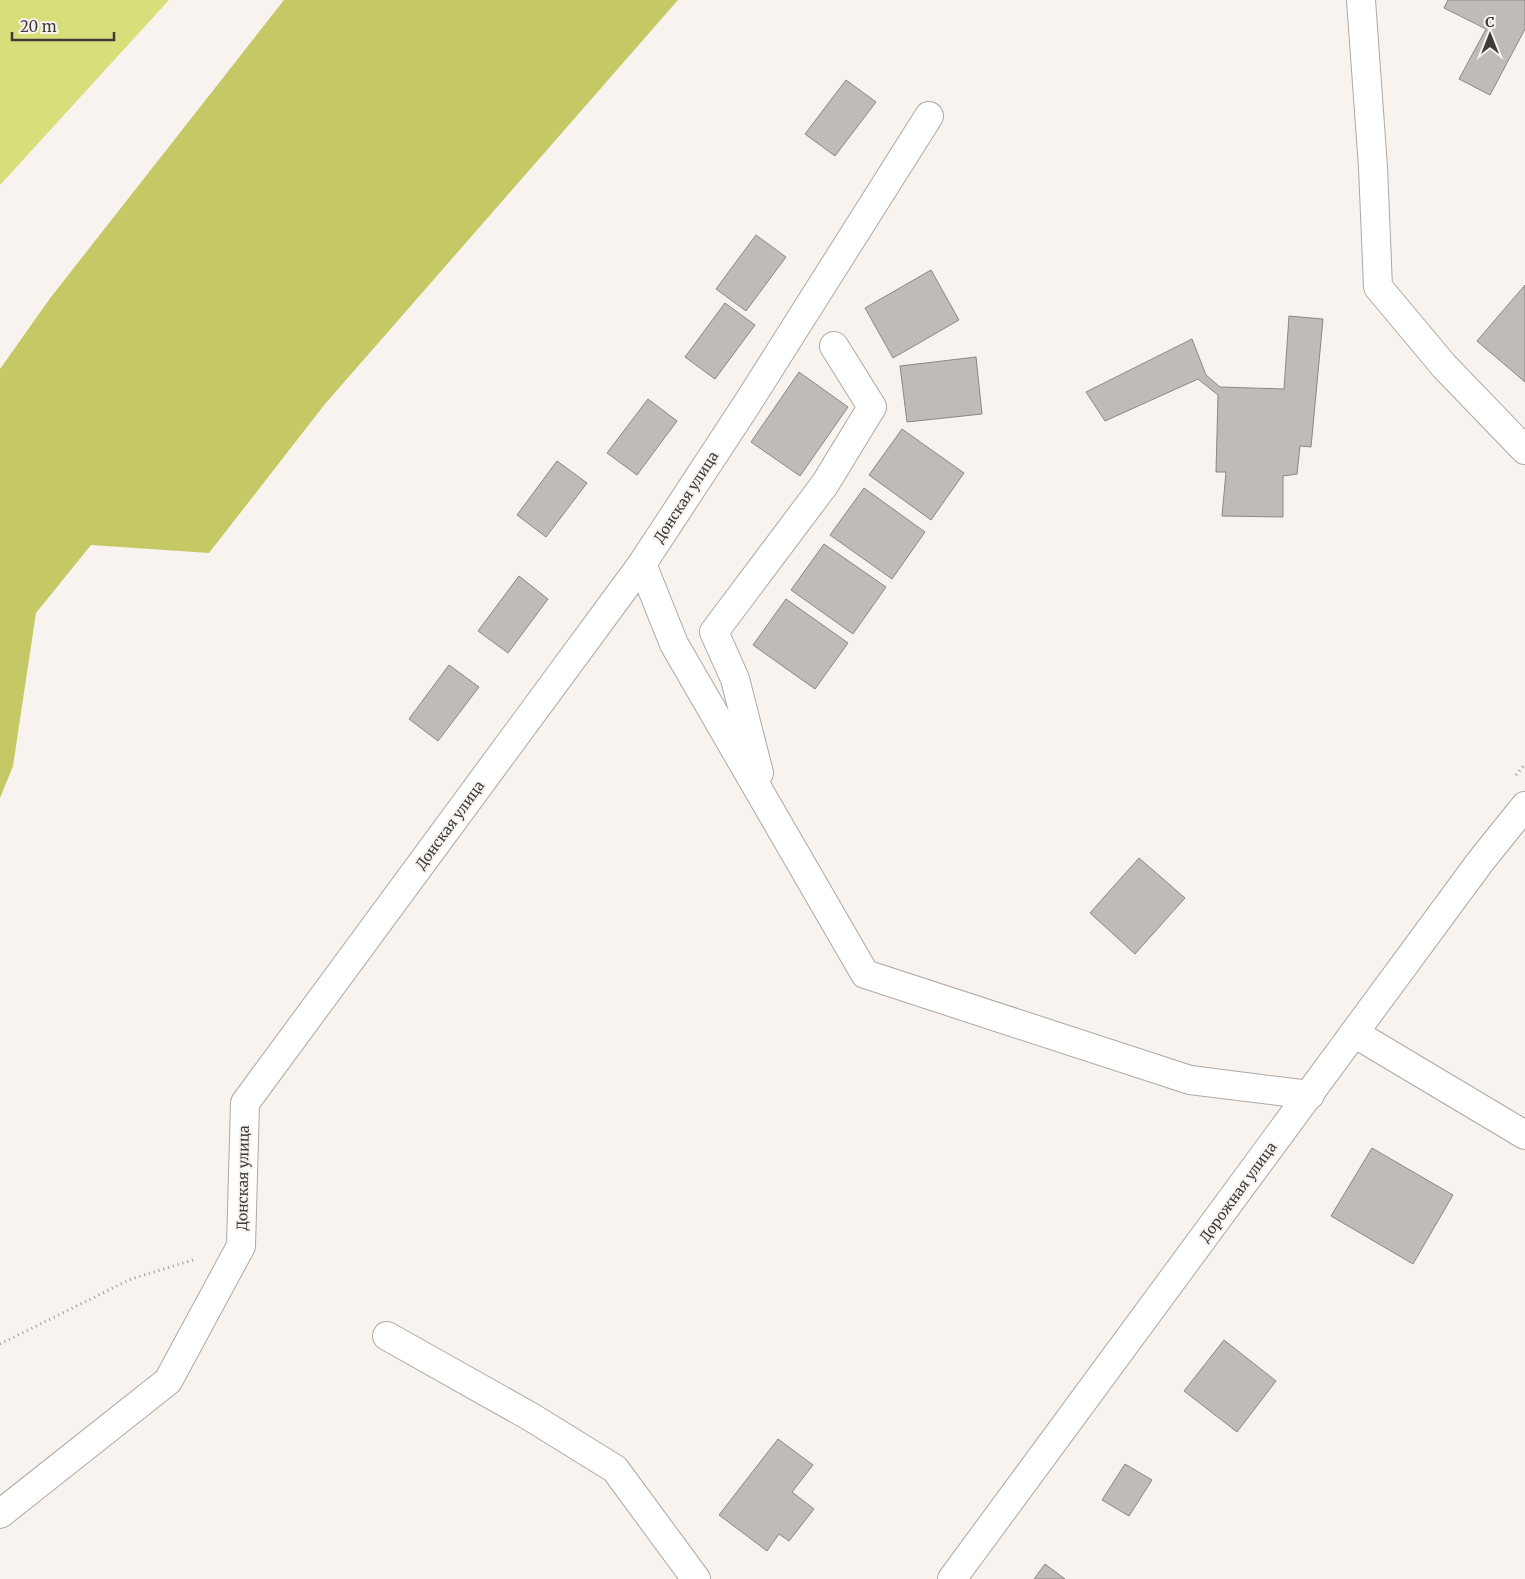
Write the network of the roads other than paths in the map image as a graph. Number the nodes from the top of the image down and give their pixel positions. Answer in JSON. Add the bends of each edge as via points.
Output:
{"nodes":[{"id":1,"x":1361,"y":0,"type":"edge"},
{"id":2,"x":929,"y":116,"type":"dead end"},
{"id":3,"x":834,"y":346,"type":"dead end"},
{"id":4,"x":1525,"y":450,"type":"edge"},
{"id":5,"x":642,"y":564,"type":"junction"},
{"id":6,"x":768,"y":806,"type":"junction"},
{"id":7,"x":1525,"y":806,"type":"edge"},
{"id":8,"x":1354,"y":1033,"type":"junction"},
{"id":9,"x":1310,"y":1095,"type":"junction"},
{"id":10,"x":1525,"y":1135,"type":"edge"},
{"id":11,"x":387,"y":1336,"type":"dead end"},
{"id":12,"x":0,"y":1514,"type":"edge"},
{"id":13,"x":696,"y":1579,"type":"edge"},
{"id":14,"x":952,"y":1579,"type":"edge"}],
"edges":[{"from":1,"to":4,"type":"street","via":[[1374,167],[1378,287],[1444,366]]},
{"from":2,"to":5,"type":"street","name":"Донская улица"},
{"from":3,"to":6,"type":"street","via":[[872,407],[825,484],[714,632],[735,679]]},
{"from":5,"to":6,"type":"street","via":[[674,644]]},
{"from":5,"to":12,"type":"street","name":"Донская улица","via":[[245,1103],[241,1246],[168,1381]]},
{"from":6,"to":9,"type":"street","via":[[865,974],[1190,1080]]},
{"from":7,"to":8,"type":"street","name":"Дорожная улица"},
{"from":8,"to":9,"type":"street","name":"Дорожная улица"},
{"from":8,"to":10,"type":"street"},
{"from":9,"to":14,"type":"street","name":"Дорожная улица"},
{"from":11,"to":13,"type":"street","via":[[531,1417],[615,1469]]}]}
